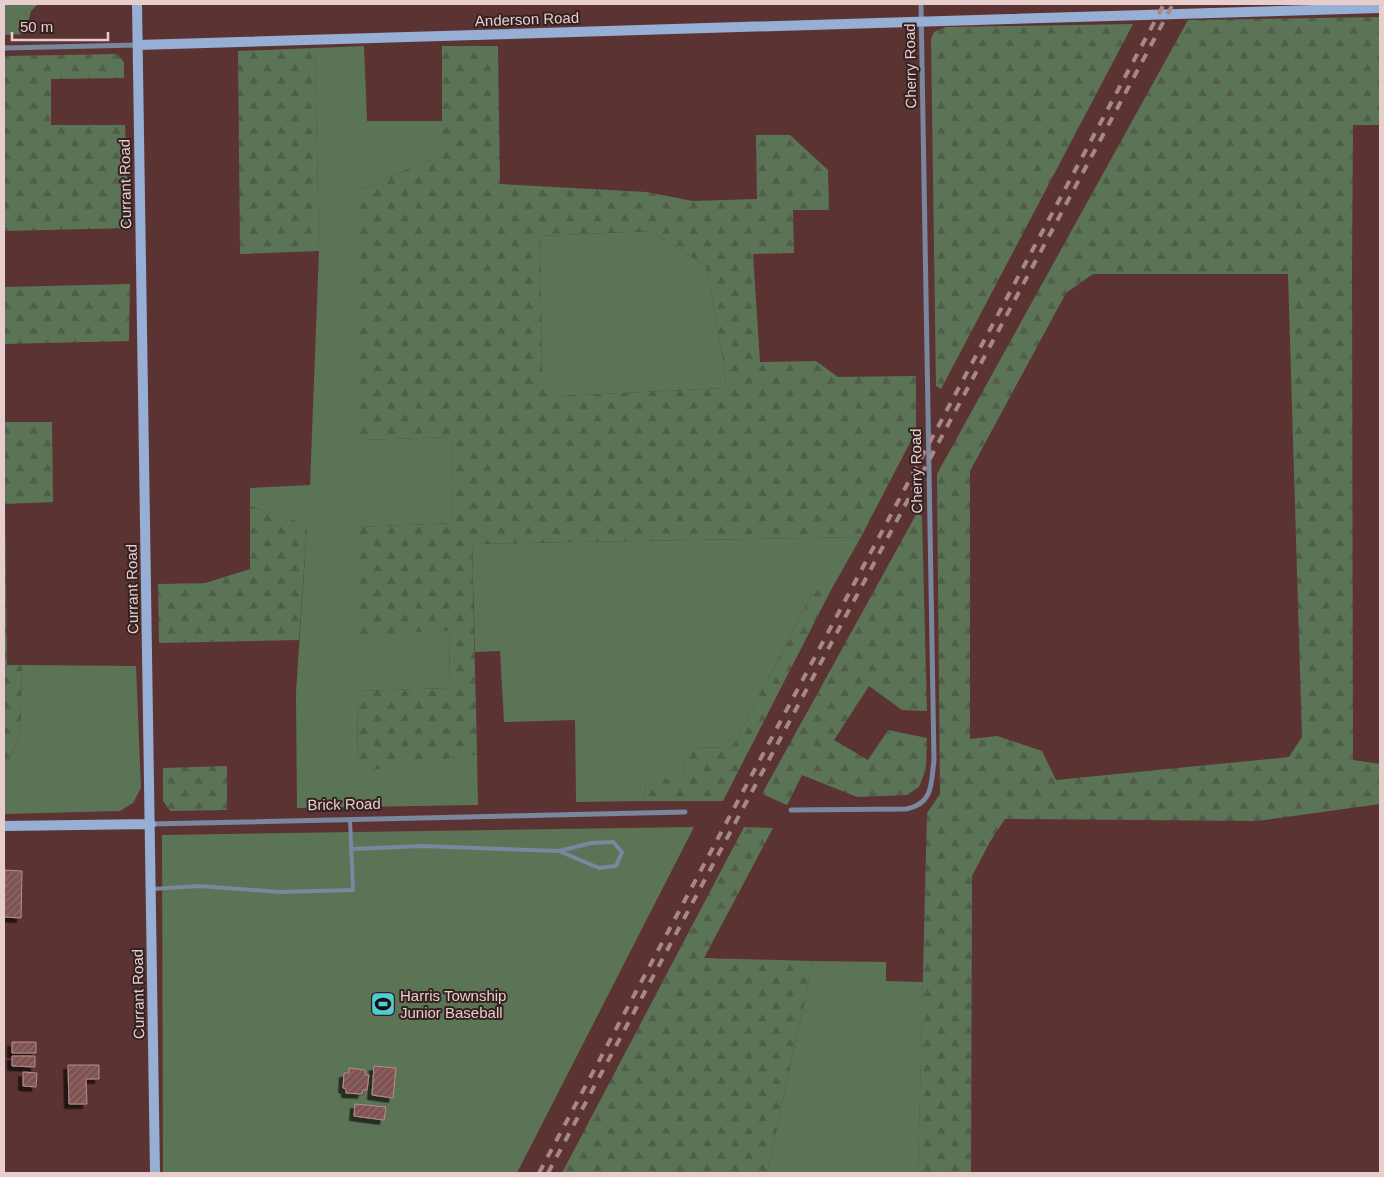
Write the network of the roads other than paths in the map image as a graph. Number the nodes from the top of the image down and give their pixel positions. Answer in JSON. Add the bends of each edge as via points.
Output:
{"nodes":[{"id":1,"x":137,"y":4,"type":"edge"},
{"id":2,"x":921,"y":4,"type":"edge"},
{"id":3,"x":1380,"y":8,"type":"edge"},
{"id":4,"x":922,"y":22,"type":"junction"},
{"id":5,"x":138,"y":45,"type":"junction"},
{"id":6,"x":4,"y":48,"type":"edge"},
{"id":7,"x":791,"y":810,"type":"dead end"},
{"id":8,"x":685,"y":812,"type":"dead end"},
{"id":9,"x":350,"y":819,"type":"junction"},
{"id":10,"x":151,"y":824,"type":"junction"},
{"id":11,"x":4,"y":826,"type":"edge"},
{"id":12,"x":352,"y":849,"type":"junction"},
{"id":13,"x":559,"y":851,"type":"junction"},
{"id":14,"x":152,"y":890,"type":"junction"},
{"id":15,"x":155,"y":1173,"type":"edge"}],
"edges":[{"from":1,"to":5,"type":"street","name":"Currant Road"},
{"from":2,"to":4,"type":"street","name":"Cherry Road"},
{"from":3,"to":4,"type":"street","name":"Anderson Road"},
{"from":4,"to":5,"type":"street","name":"Anderson Road"},
{"from":4,"to":7,"type":"street","name":"Cherry Road","via":[[934,760],[930,790],[918,805],[906,809]]},
{"from":5,"to":6,"type":"street","name":"Anderson Road"},
{"from":5,"to":10,"type":"street","name":"Currant Road"},
{"from":8,"to":9,"type":"street","name":"Brick Road"},
{"from":9,"to":10,"type":"street","name":"Brick Road"},
{"from":9,"to":12,"type":"lane"},
{"from":10,"to":11,"type":"street","name":"Brick Road"},
{"from":10,"to":14,"type":"street","name":"Currant Road"},
{"from":12,"to":13,"type":"lane","via":[[422,846]]},
{"from":12,"to":14,"type":"lane","via":[[354,890],[280,892],[199,886]]},
{"from":13,"to":13,"type":"lane","via":[[591,843],[612,842],[622,852],[616,866],[600,868]]},
{"from":14,"to":15,"type":"street","name":"Currant Road"}]}
